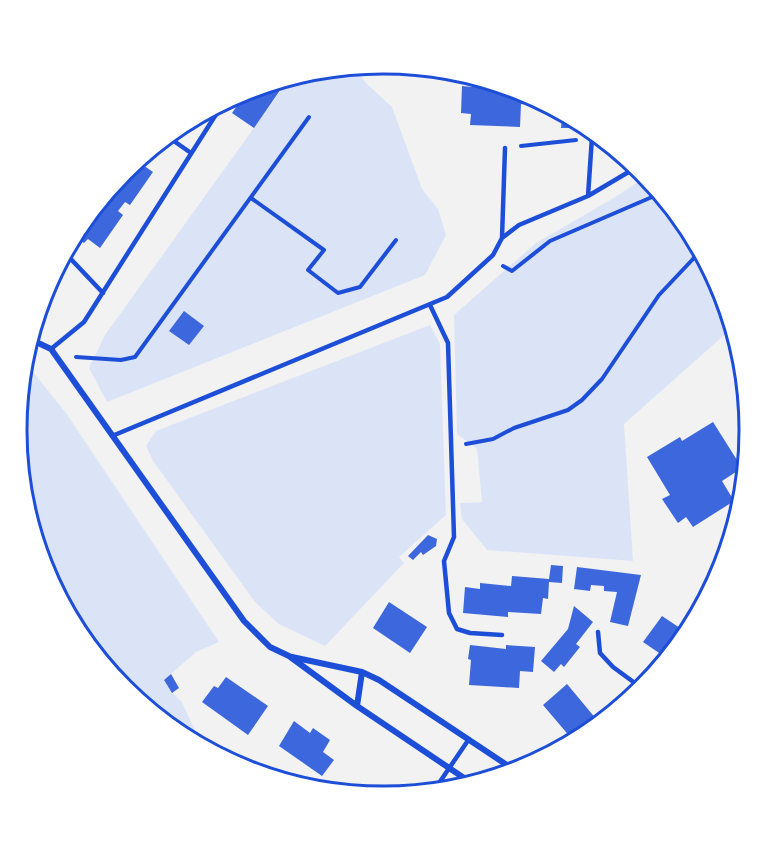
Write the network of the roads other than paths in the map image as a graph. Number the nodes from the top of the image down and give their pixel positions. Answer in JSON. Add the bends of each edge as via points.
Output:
{"nodes":[{"id":1,"x":215,"y":116,"type":"edge"},
{"id":2,"x":174,"y":141,"type":"edge"},
{"id":3,"x":592,"y":141,"type":"edge"},
{"id":4,"x":505,"y":148,"type":"road end"},
{"id":5,"x":191,"y":153,"type":"junction"},
{"id":6,"x":629,"y":172,"type":"edge"},
{"id":7,"x":588,"y":196,"type":"junction"},
{"id":8,"x":502,"y":238,"type":"junction"},
{"id":9,"x":71,"y":259,"type":"edge"},
{"id":10,"x":103,"y":292,"type":"junction"},
{"id":11,"x":430,"y":305,"type":"junction"},
{"id":12,"x":38,"y":343,"type":"edge"},
{"id":13,"x":51,"y":349,"type":"junction"},
{"id":14,"x":112,"y":436,"type":"junction"},
{"id":15,"x":598,"y":632,"type":"dead end"},
{"id":16,"x":502,"y":636,"type":"dead end"},
{"id":17,"x":289,"y":656,"type":"junction"},
{"id":18,"x":362,"y":672,"type":"junction"},
{"id":19,"x":635,"y":683,"type":"edge"},
{"id":20,"x":357,"y":706,"type":"junction"},
{"id":21,"x":470,"y":740,"type":"junction"},
{"id":22,"x":506,"y":765,"type":"edge"},
{"id":23,"x":449,"y":768,"type":"junction"},
{"id":24,"x":463,"y":777,"type":"edge"},
{"id":25,"x":440,"y":782,"type":"edge"}],
"edges":[{"from":1,"to":5,"type":"lane"},
{"from":2,"to":5,"type":"lane"},
{"from":3,"to":7,"type":"lane"},
{"from":4,"to":8,"type":"lane"},
{"from":5,"to":10,"type":"lane"},
{"from":6,"to":7,"type":"lane"},
{"from":7,"to":8,"type":"lane","via":[[519,225]]},
{"from":8,"to":11,"type":"lane","via":[[490,259],[447,297]]},
{"from":9,"to":10,"type":"lane"},
{"from":10,"to":13,"type":"lane","via":[[84,322]]},
{"from":11,"to":14,"type":"lane"},
{"from":11,"to":16,"type":"lane","via":[[448,344],[454,537],[444,561],[449,613],[457,629]]},
{"from":12,"to":13,"type":"street"},
{"from":13,"to":14,"type":"street"},
{"from":14,"to":17,"type":"street","via":[[244,621],[270,647]]},
{"from":15,"to":19,"type":"lane","via":[[600,653]]},
{"from":17,"to":18,"type":"street"},
{"from":17,"to":20,"type":"street"},
{"from":18,"to":20,"type":"street"},
{"from":18,"to":21,"type":"street"},
{"from":20,"to":23,"type":"street"},
{"from":21,"to":22,"type":"street"},
{"from":21,"to":23,"type":"lane"},
{"from":23,"to":24,"type":"street"},
{"from":23,"to":25,"type":"lane"}]}
